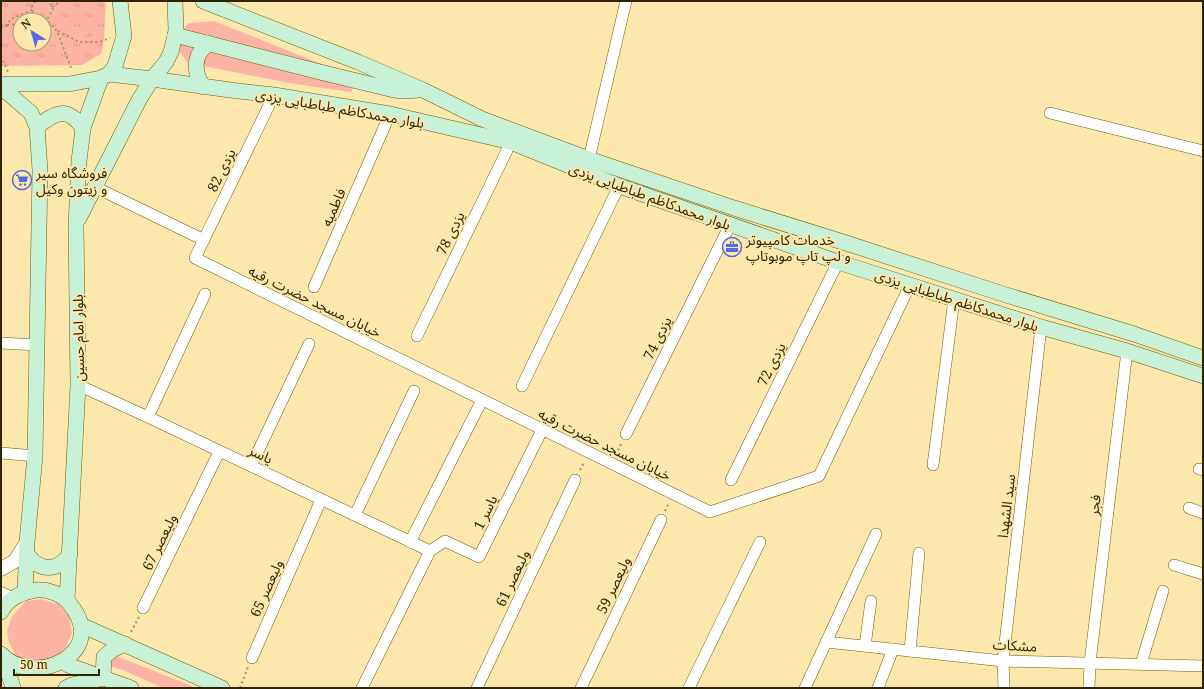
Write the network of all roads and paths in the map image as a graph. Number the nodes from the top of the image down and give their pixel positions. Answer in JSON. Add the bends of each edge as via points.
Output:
{"nodes":[{"id":1,"x":35,"y":1,"type":"edge"},
{"id":2,"x":49,"y":1,"type":"edge"},
{"id":3,"x":61,"y":1,"type":"edge"},
{"id":4,"x":120,"y":1,"type":"edge"},
{"id":5,"x":175,"y":1,"type":"edge"},
{"id":6,"x":626,"y":1,"type":"edge"},
{"id":7,"x":209,"y":2,"type":"edge"},
{"id":8,"x":52,"y":7,"type":"junction"},
{"id":9,"x":32,"y":10,"type":"joint"},
{"id":10,"x":51,"y":12,"type":"edge"},
{"id":11,"x":12,"y":24,"type":"edge"},
{"id":12,"x":7,"y":25,"type":"junction"},
{"id":13,"x":52,"y":26,"type":"edge"},
{"id":14,"x":1,"y":28,"type":"edge"},
{"id":15,"x":56,"y":31,"type":"junction"},
{"id":16,"x":123,"y":34,"type":"junction"},
{"id":17,"x":175,"y":35,"type":"junction"},
{"id":18,"x":208,"y":43,"type":"junction"},
{"id":19,"x":105,"y":76,"type":"junction"},
{"id":20,"x":152,"y":79,"type":"junction"},
{"id":21,"x":77,"y":82,"type":"junction"},
{"id":22,"x":1,"y":85,"type":"edge"},
{"id":23,"x":204,"y":87,"type":"junction"},
{"id":24,"x":424,"y":90,"type":"junction"},
{"id":25,"x":274,"y":95,"type":"junction"},
{"id":26,"x":390,"y":114,"type":"junction"},
{"id":27,"x":1050,"y":114,"type":"dead end"},
{"id":28,"x":37,"y":127,"type":"junction"},
{"id":29,"x":83,"y":128,"type":"junction"},
{"id":30,"x":511,"y":142,"type":"junction"},
{"id":31,"x":1203,"y":151,"type":"edge"},
{"id":32,"x":589,"y":159,"type":"junction"},
{"id":33,"x":619,"y":186,"type":"junction"},
{"id":34,"x":95,"y":187,"type":"junction"},
{"id":35,"x":730,"y":224,"type":"junction"},
{"id":36,"x":76,"y":225,"type":"junction"},
{"id":37,"x":204,"y":240,"type":"junction"},
{"id":38,"x":195,"y":258,"type":"joint"},
{"id":39,"x":838,"y":262,"type":"junction"},
{"id":40,"x":910,"y":285,"type":"junction"},
{"id":41,"x":314,"y":287,"type":"dead end"},
{"id":42,"x":205,"y":294,"type":"dead end"},
{"id":43,"x":954,"y":299,"type":"junction"},
{"id":44,"x":1041,"y":327,"type":"junction"},
{"id":45,"x":417,"y":336,"type":"dead end"},
{"id":46,"x":1,"y":343,"type":"edge"},
{"id":47,"x":309,"y":344,"type":"dead end"},
{"id":48,"x":37,"y":345,"type":"junction"},
{"id":49,"x":1127,"y":350,"type":"junction"},
{"id":50,"x":1202,"y":357,"type":"edge"},
{"id":51,"x":1200,"y":375,"type":"edge"},
{"id":52,"x":78,"y":385,"type":"junction"},
{"id":53,"x":522,"y":386,"type":"dead end"},
{"id":54,"x":414,"y":391,"type":"dead end"},
{"id":55,"x":482,"y":400,"type":"junction"},
{"id":56,"x":148,"y":417,"type":"junction"},
{"id":57,"x":542,"y":430,"type":"junction"},
{"id":58,"x":626,"y":434,"type":"joint"},
{"id":59,"x":219,"y":452,"type":"junction"},
{"id":60,"x":1,"y":453,"type":"edge"},
{"id":61,"x":589,"y":453,"type":"junction"},
{"id":62,"x":35,"y":456,"type":"junction"},
{"id":63,"x":612,"y":464,"type":"junction"},
{"id":64,"x":933,"y":464,"type":"dead end"},
{"id":65,"x":251,"y":466,"type":"junction"},
{"id":66,"x":575,"y":480,"type":"joint"},
{"id":67,"x":731,"y":480,"type":"dead end"},
{"id":68,"x":673,"y":494,"type":"junction"},
{"id":69,"x":321,"y":500,"type":"junction"},
{"id":70,"x":1189,"y":508,"type":"dead end"},
{"id":71,"x":1203,"y":513,"type":"edge"},
{"id":72,"x":355,"y":515,"type":"junction"},
{"id":73,"x":661,"y":520,"type":"joint"},
{"id":74,"x":876,"y":534,"type":"dead end"},
{"id":75,"x":410,"y":542,"type":"junction"},
{"id":76,"x":760,"y":542,"type":"dead end"},
{"id":77,"x":27,"y":548,"type":"junction"},
{"id":78,"x":430,"y":551,"type":"junction"},
{"id":79,"x":919,"y":553,"type":"dead end"},
{"id":80,"x":70,"y":554,"type":"junction"},
{"id":81,"x":1174,"y":565,"type":"dead end"},
{"id":82,"x":1,"y":569,"type":"edge"},
{"id":83,"x":1203,"y":574,"type":"edge"},
{"id":84,"x":1163,"y":591,"type":"dead end"},
{"id":85,"x":13,"y":595,"type":"edge"},
{"id":86,"x":67,"y":600,"type":"junction"},
{"id":87,"x":871,"y":601,"type":"dead end"},
{"id":88,"x":143,"y":608,"type":"joint"},
{"id":89,"x":1,"y":612,"type":"edge"},
{"id":90,"x":81,"y":625,"type":"junction"},
{"id":91,"x":826,"y":642,"type":"junction"},
{"id":92,"x":125,"y":644,"type":"junction"},
{"id":93,"x":865,"y":646,"type":"junction"},
{"id":94,"x":894,"y":649,"type":"junction"},
{"id":95,"x":910,"y":651,"type":"junction"},
{"id":96,"x":3,"y":658,"type":"edge"},
{"id":97,"x":252,"y":658,"type":"joint"},
{"id":98,"x":1003,"y":661,"type":"junction"},
{"id":99,"x":1090,"y":663,"type":"junction"},
{"id":100,"x":1141,"y":664,"type":"junction"},
{"id":101,"x":68,"y":665,"type":"junction"},
{"id":102,"x":1203,"y":666,"type":"edge"},
{"id":103,"x":103,"y":678,"type":"junction"},
{"id":104,"x":13,"y":688,"type":"edge"},
{"id":105,"x":66,"y":688,"type":"edge"},
{"id":106,"x":131,"y":688,"type":"edge"},
{"id":107,"x":222,"y":688,"type":"edge"},
{"id":108,"x":240,"y":688,"type":"edge"},
{"id":109,"x":362,"y":688,"type":"edge"},
{"id":110,"x":477,"y":688,"type":"edge"},
{"id":111,"x":581,"y":688,"type":"edge"},
{"id":112,"x":689,"y":688,"type":"edge"},
{"id":113,"x":804,"y":688,"type":"edge"},
{"id":114,"x":878,"y":688,"type":"edge"},
{"id":115,"x":1004,"y":688,"type":"edge"},
{"id":116,"x":1089,"y":688,"type":"edge"}],
"edges":[{"from":1,"to":9,"type":"path"},
{"from":2,"to":8,"type":"path"},
{"from":3,"to":8,"type":"path"},
{"from":4,"to":16,"type":"main road","name":"بلوار امام حسین"},
{"from":5,"to":17,"type":"main road"},
{"from":6,"to":32,"type":"street"},
{"from":7,"to":24,"type":"main road","name":"بلوار محمدکاظم طباطبایی یزدی"},
{"from":8,"to":10,"type":"path"},
{"from":9,"to":12,"type":"path","via":[[11,19]]},
{"from":11,"to":12,"type":"path"},
{"from":12,"to":14,"type":"path"},
{"from":13,"to":15,"type":"path"},
{"from":15,"to":16,"type":"path","via":[[80,42],[99,42]]},
{"from":15,"to":21,"type":"path"},
{"from":16,"to":19,"type":"main road","name":"بلوار امام حسین","via":[[115,66]]},
{"from":17,"to":18,"type":"main road"},
{"from":17,"to":20,"type":"main road","via":[[166,62]]},
{"from":18,"to":23,"type":"main road","via":[[198,56],[196,72]]},
{"from":18,"to":24,"type":"main road","via":[[394,90]]},
{"from":19,"to":20,"type":"main road","name":"بلوار محمدکاظم طباطبایی یزدی"},
{"from":19,"to":21,"type":"main road","name":"بلوار محمدکاظم طباطبایی یزدی"},
{"from":19,"to":29,"type":"main road","name":"بلوار امام حسین"},
{"from":20,"to":23,"type":"main road","name":"بلوار محمدکاظم طباطبایی یزدی"},
{"from":20,"to":34,"type":"main road"},
{"from":21,"to":22,"type":"main road","name":"بلوار محمدکاظم طباطبایی یزدی"},
{"from":22,"to":28,"type":"main road","via":[[31,113]]},
{"from":23,"to":25,"type":"main road","name":"بلوار محمدکاظم طباطبایی یزدی"},
{"from":24,"to":32,"type":"main road","name":"بلوار محمدکاظم طباطبایی یزدی","via":[[482,119]]},
{"from":25,"to":26,"type":"main road","name":"بلوار محمدکاظم طباطبایی یزدی"},
{"from":25,"to":37,"type":"street","name":"یزدی 82"},
{"from":26,"to":30,"type":"main road","name":"بلوار محمدکاظم طباطبایی یزدی"},
{"from":26,"to":41,"type":"street","name":"فاطمیه"},
{"from":27,"to":31,"type":"street"},
{"from":28,"to":29,"type":"main road","via":[[50,117],[65,113],[77,119]]},
{"from":28,"to":48,"type":"main road","via":[[40,170]]},
{"from":29,"to":36,"type":"main road","name":"بلوار امام حسین"},
{"from":30,"to":33,"type":"main road","name":"بلوار محمدکاظم طباطبایی یزدی"},
{"from":30,"to":45,"type":"street","name":"یزدی 78"},
{"from":32,"to":50,"type":"main road","name":"بلوار محمدکاظم طباطبایی یزدی","via":[[734,208]]},
{"from":33,"to":35,"type":"main road","name":"بلوار محمدکاظم طباطبایی یزدی"},
{"from":33,"to":53,"type":"street"},
{"from":34,"to":36,"type":"main road"},
{"from":34,"to":37,"type":"street"},
{"from":35,"to":39,"type":"main road","name":"بلوار محمدکاظم طباطبایی یزدی"},
{"from":35,"to":58,"type":"street","name":"یزدی 74"},
{"from":36,"to":52,"type":"main road","name":"بلوار امام حسین"},
{"from":37,"to":38,"type":"street","name":"یزدی 82"},
{"from":38,"to":55,"type":"street","name":"خیابان مسجد حضرت رقیه"},
{"from":39,"to":40,"type":"main road","name":"بلوار محمدکاظم طباطبایی یزدی"},
{"from":39,"to":67,"type":"street","name":"یزدی 72"},
{"from":40,"to":43,"type":"main road","name":"بلوار محمدکاظم طباطبایی یزدی"},
{"from":40,"to":68,"type":"street","name":"خیابان مسجد حضرت رقیه","via":[[819,476],[710,512]]},
{"from":42,"to":56,"type":"street"},
{"from":43,"to":44,"type":"main road","name":"بلوار محمدکاظم طباطبایی یزدی"},
{"from":43,"to":64,"type":"street"},
{"from":44,"to":49,"type":"main road","name":"بلوار محمدکاظم طباطبایی یزدی"},
{"from":44,"to":98,"type":"street","name":"سید الشهدا"},
{"from":46,"to":48,"type":"street"},
{"from":47,"to":65,"type":"street"},
{"from":48,"to":62,"type":"main road"},
{"from":49,"to":51,"type":"main road","name":"بلوار محمدکاظم طباطبایی یزدی"},
{"from":49,"to":99,"type":"street","name":"فجر"},
{"from":50,"to":51,"type":"main road"},
{"from":52,"to":56,"type":"street","name":"یاسر"},
{"from":52,"to":80,"type":"main road","name":"بلوار امام حسین"},
{"from":54,"to":72,"type":"street"},
{"from":55,"to":57,"type":"street","name":"خیابان مسجد حضرت رقیه"},
{"from":55,"to":75,"type":"street"},
{"from":56,"to":59,"type":"street","name":"یاسر"},
{"from":57,"to":61,"type":"street","name":"خیابان مسجد حضرت رقیه"},
{"from":57,"to":78,"type":"street","name":"یاسر 1","via":[[479,557],[445,541]]},
{"from":58,"to":63,"type":"path"},
{"from":59,"to":65,"type":"street","name":"یاسر"},
{"from":59,"to":88,"type":"street","name":"ولیعصر 67"},
{"from":60,"to":62,"type":"street"},
{"from":61,"to":63,"type":"street","name":"خیابان مسجد حضرت رقیه"},
{"from":61,"to":66,"type":"path"},
{"from":62,"to":77,"type":"main road"},
{"from":63,"to":68,"type":"street","name":"خیابان مسجد حضرت رقیه"},
{"from":65,"to":69,"type":"street","name":"یاسر"},
{"from":66,"to":110,"type":"street","name":"ولیعصر 61"},
{"from":68,"to":73,"type":"path"},
{"from":69,"to":72,"type":"street","name":"یاسر"},
{"from":69,"to":97,"type":"street","name":"ولیعصر 65"},
{"from":70,"to":71,"type":"street"},
{"from":72,"to":75,"type":"street","name":"یاسر"},
{"from":73,"to":111,"type":"street","name":"ولیعصر 59"},
{"from":74,"to":91,"type":"street"},
{"from":75,"to":78,"type":"street","name":"یاسر"},
{"from":76,"to":112,"type":"street"},
{"from":77,"to":80,"type":"main road","via":[[32,562],[48,568],[65,561]]},
{"from":77,"to":82,"type":"street","via":[[15,561]]},
{"from":77,"to":85,"type":"main road"},
{"from":78,"to":109,"type":"street"},
{"from":79,"to":95,"type":"street"},
{"from":80,"to":86,"type":"main road","name":"بلوار امام حسین"},
{"from":81,"to":83,"type":"street"},
{"from":84,"to":100,"type":"street"},
{"from":85,"to":86,"type":"main road","via":[[40,590],[54,592]]},
{"from":85,"to":89,"type":"main road"},
{"from":86,"to":90,"type":"main road","via":[[76,611]]},
{"from":87,"to":93,"type":"street"},
{"from":88,"to":92,"type":"path"},
{"from":90,"to":92,"type":"main road"},
{"from":90,"to":101,"type":"main road","via":[[82,639],[77,653]]},
{"from":91,"to":93,"type":"street","name":"مشکات"},
{"from":91,"to":113,"type":"street"},
{"from":92,"to":103,"type":"main road","via":[[104,657]]},
{"from":92,"to":107,"type":"main road"},
{"from":93,"to":94,"type":"street","name":"مشکات"},
{"from":94,"to":95,"type":"street","name":"مشکات"},
{"from":94,"to":114,"type":"street"},
{"from":95,"to":98,"type":"street","name":"مشکات"},
{"from":96,"to":101,"type":"main road","via":[[16,670],[42,679]]},
{"from":96,"to":104,"type":"main road"},
{"from":97,"to":108,"type":"path"},
{"from":98,"to":99,"type":"street","name":"مشکات"},
{"from":98,"to":115,"type":"street","name":"سید الشهدا"},
{"from":99,"to":100,"type":"street","name":"مشکات"},
{"from":99,"to":116,"type":"street","name":"فجر"},
{"from":100,"to":102,"type":"street","name":"مشکات"},
{"from":101,"to":103,"type":"main road"},
{"from":103,"to":105,"type":"main road"},
{"from":103,"to":106,"type":"main road"}]}
